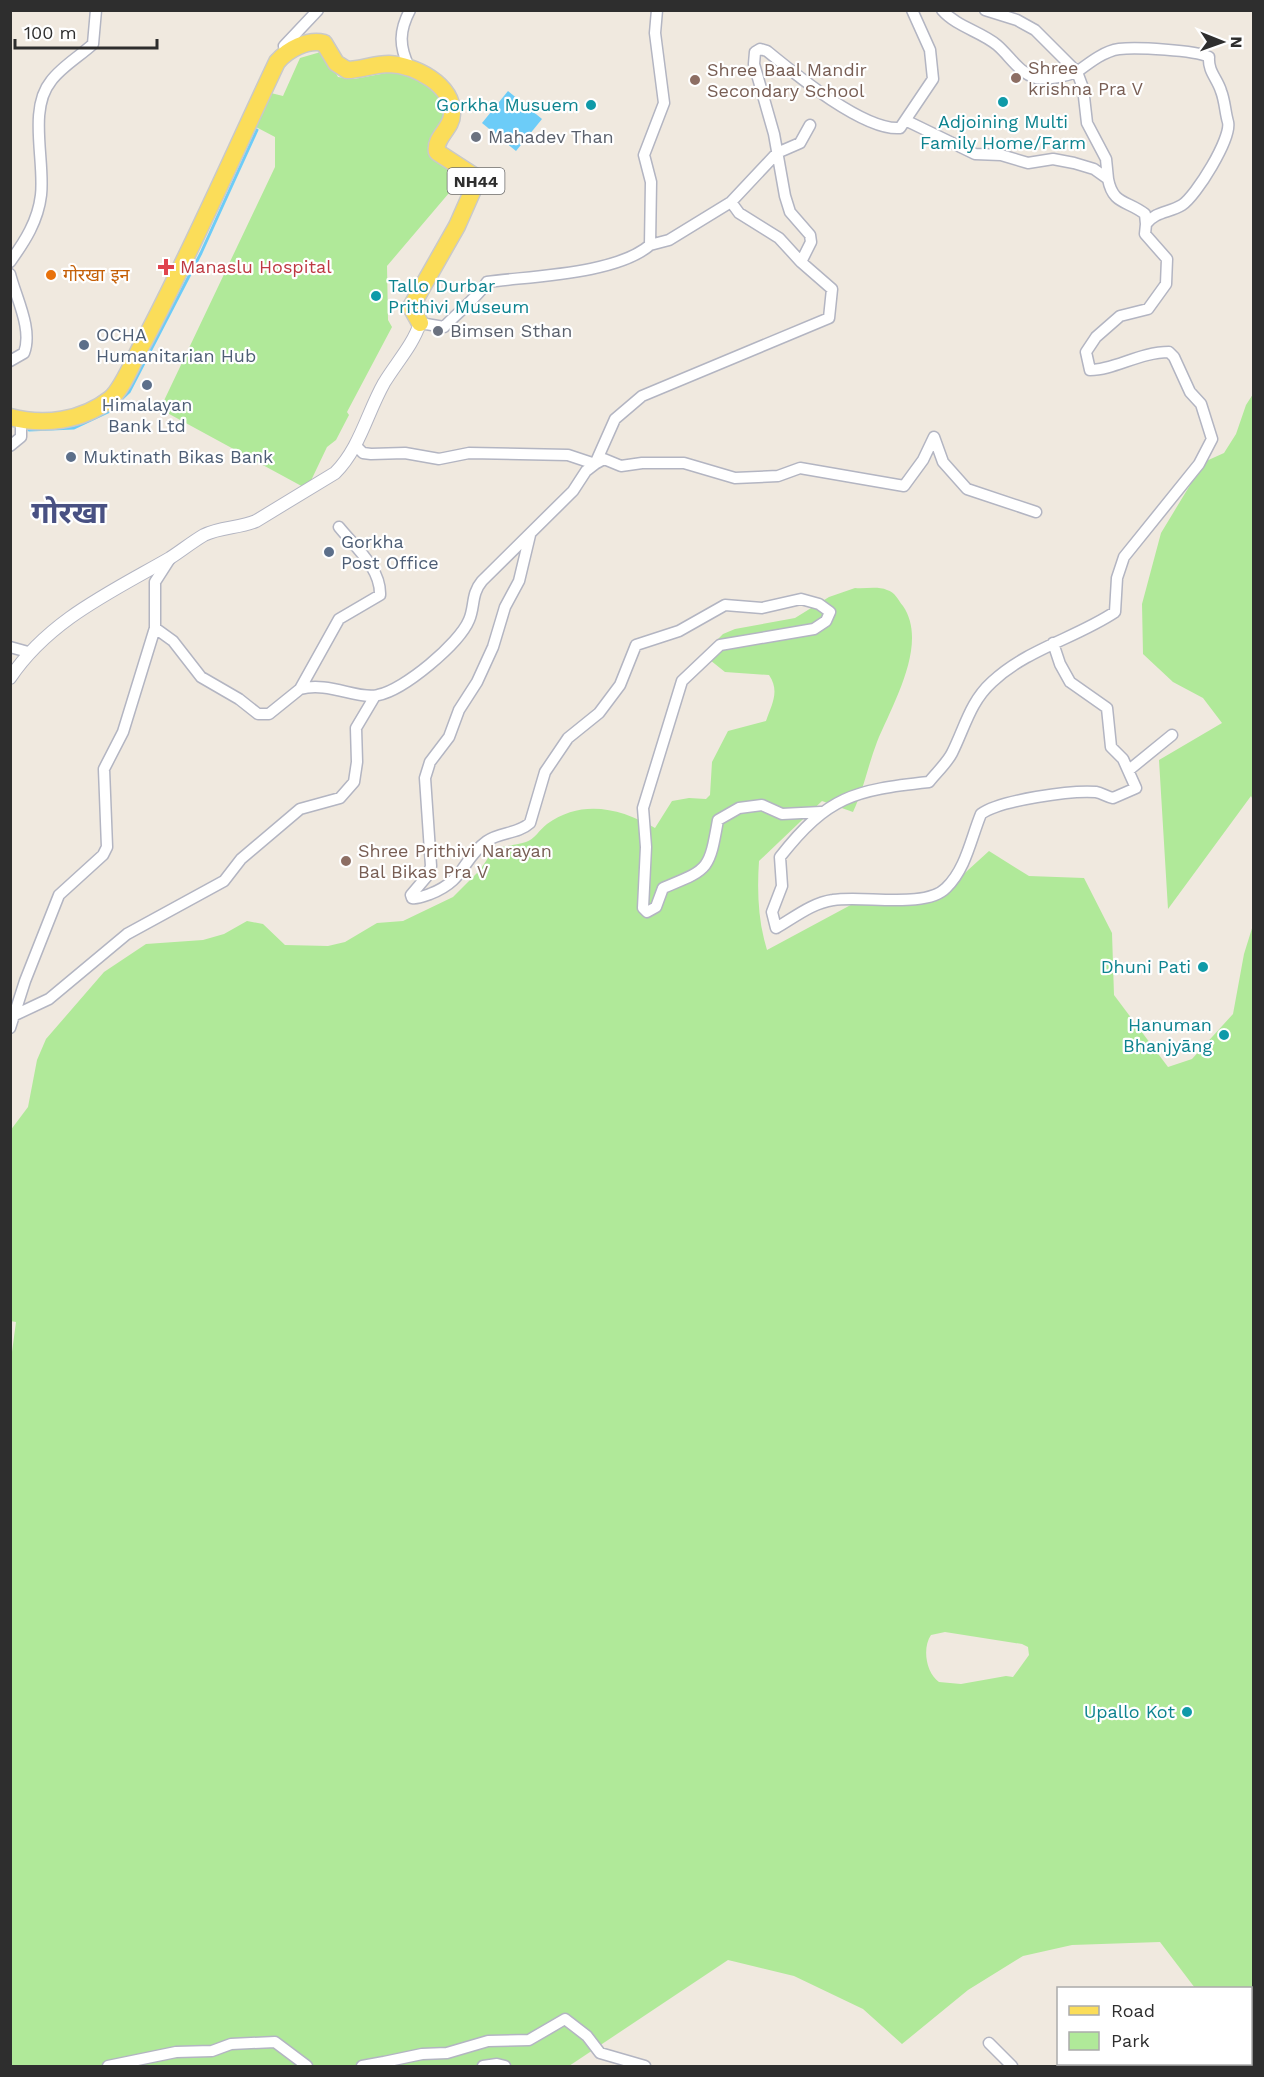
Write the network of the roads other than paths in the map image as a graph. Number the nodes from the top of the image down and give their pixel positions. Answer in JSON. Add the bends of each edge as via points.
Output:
{"nodes":[{"id":1,"x":96,"y":10,"type":"edge"},
{"id":2,"x":318,"y":10,"type":"edge"},
{"id":3,"x":411,"y":10,"type":"edge"},
{"id":4,"x":657,"y":10,"type":"edge"},
{"id":5,"x":912,"y":10,"type":"edge"},
{"id":6,"x":942,"y":10,"type":"edge"},
{"id":7,"x":985,"y":10,"type":"edge"},
{"id":8,"x":399,"y":45,"type":"junction"},
{"id":9,"x":286,"y":54,"type":"junction"},
{"id":10,"x":381,"y":64,"type":"junction"},
{"id":11,"x":409,"y":67,"type":"junction"},
{"id":12,"x":1077,"y":72,"type":"junction"},
{"id":13,"x":907,"y":121,"type":"junction"},
{"id":14,"x":810,"y":125,"type":"dead end"},
{"id":15,"x":777,"y":153,"type":"junction"},
{"id":16,"x":1108,"y":179,"type":"junction"},
{"id":17,"x":731,"y":202,"type":"junction"},
{"id":18,"x":1146,"y":224,"type":"junction"},
{"id":19,"x":650,"y":245,"type":"junction"},
{"id":20,"x":10,"y":262,"type":"edge"},
{"id":21,"x":801,"y":262,"type":"junction"},
{"id":22,"x":10,"y":274,"type":"edge"},
{"id":23,"x":420,"y":323,"type":"junction"},
{"id":24,"x":10,"y":361,"type":"edge"},
{"id":25,"x":16,"y":418,"type":"edge"},
{"id":26,"x":355,"y":445,"type":"junction"},
{"id":27,"x":10,"y":446,"type":"edge"},
{"id":28,"x":595,"y":464,"type":"junction"},
{"id":29,"x":1035,"y":512,"type":"dead end"},
{"id":30,"x":339,"y":527,"type":"dead end"},
{"id":31,"x":530,"y":535,"type":"junction"},
{"id":32,"x":171,"y":557,"type":"junction"},
{"id":33,"x":155,"y":628,"type":"junction"},
{"id":34,"x":1053,"y":643,"type":"junction"},
{"id":35,"x":10,"y":647,"type":"edge"},
{"id":36,"x":28,"y":652,"type":"junction"},
{"id":37,"x":10,"y":678,"type":"edge"},
{"id":38,"x":300,"y":689,"type":"junction"},
{"id":39,"x":375,"y":696,"type":"junction"},
{"id":40,"x":1172,"y":735,"type":"dead end"},
{"id":41,"x":1129,"y":770,"type":"junction"},
{"id":42,"x":822,"y":812,"type":"junction"},
{"id":43,"x":15,"y":1015,"type":"junction"},
{"id":44,"x":10,"y":1028,"type":"edge"},
{"id":45,"x":989,"y":2043,"type":"dead end"},
{"id":46,"x":390,"y":2064,"type":"edge"},
{"id":47,"x":108,"y":2067,"type":"edge"},
{"id":48,"x":308,"y":2067,"type":"edge"},
{"id":49,"x":362,"y":2067,"type":"edge"},
{"id":50,"x":483,"y":2067,"type":"edge"},
{"id":51,"x":505,"y":2067,"type":"edge"},
{"id":52,"x":645,"y":2067,"type":"edge"},
{"id":53,"x":1012,"y":2067,"type":"edge"}],
"edges":[{"from":1,"to":20,"type":"street","via":[[93,44],[50,81],[46,91],[38,115],[42,170],[35,221]]},
{"from":2,"to":9,"type":"street","via":[[284,46]]},
{"from":3,"to":8,"type":"street"},
{"from":4,"to":19,"type":"street","via":[[655,33],[664,103],[644,155],[651,182]]},
{"from":5,"to":13,"type":"street","via":[[930,50],[933,79]]},
{"from":6,"to":12,"type":"street","via":[[950,19],[996,44],[1021,70],[1037,78]]},
{"from":7,"to":12,"type":"street","via":[[1035,30]]},
{"from":8,"to":10,"type":"street"},
{"from":8,"to":11,"type":"street"},
{"from":9,"to":10,"type":"main road","number":"NH44","via":[[304,44],[318,42],[324,43],[336,63],[347,70]]},
{"from":9,"to":25,"type":"main road","via":[[277,62],[183,268],[116,393],[91,411],[71,419]]},
{"from":10,"to":11,"type":"main road","number":"NH44"},
{"from":11,"to":23,"type":"main road","number":"NH44","via":[[438,85],[450,102],[452,120],[437,143],[437,152],[476,179],[457,226],[411,307]]},
{"from":12,"to":16,"type":"street","via":[[1087,123],[1106,159]]},
{"from":12,"to":18,"type":"street","via":[[1097,57],[1119,49],[1194,52],[1209,57],[1211,75],[1221,89],[1229,123],[1227,134],[1189,199],[1160,212]]},
{"from":13,"to":15,"type":"street","via":[[900,128],[889,129],[869,122],[760,49],[755,52],[754,64]]},
{"from":13,"to":16,"type":"street","via":[[975,154],[1001,155],[1028,163],[1053,159],[1094,169]]},
{"from":14,"to":15,"type":"street","via":[[800,142]]},
{"from":15,"to":17,"type":"street"},
{"from":15,"to":21,"type":"street","via":[[790,212],[810,235],[811,242]]},
{"from":16,"to":18,"type":"street","via":[[1111,192],[1119,201],[1145,214]]},
{"from":17,"to":19,"type":"street","via":[[669,240]]},
{"from":17,"to":21,"type":"street","via":[[739,213],[779,238]]},
{"from":18,"to":34,"type":"street","via":[[1145,234],[1167,259],[1166,284],[1148,309],[1120,316],[1096,338],[1086,352],[1090,370],[1169,352],[1190,392],[1201,404],[1212,439],[1199,464],[1124,557],[1117,578],[1115,612]]},
{"from":19,"to":23,"type":"street","via":[[637,256],[590,267],[487,282],[444,327]]},
{"from":21,"to":28,"type":"street","via":[[832,289],[829,318],[642,396],[615,419]]},
{"from":22,"to":24,"type":"street","via":[[27,346],[24,353]]},
{"from":23,"to":26,"type":"street","via":[[382,387]]},
{"from":25,"to":27,"type":"street","via":[[21,436]]},
{"from":26,"to":28,"type":"street","via":[[363,453],[371,454],[405,453],[439,459],[469,453],[568,455]]},
{"from":26,"to":32,"type":"street","via":[[335,473],[267,515],[245,526],[205,535]]},
{"from":28,"to":29,"type":"street","via":[[604,459],[621,466],[684,463],[735,478],[778,476],[800,468],[904,486],[934,436],[943,462],[967,489]]},
{"from":28,"to":31,"type":"street"},
{"from":30,"to":38,"type":"street","via":[[375,570],[381,584],[380,595],[339,619]]},
{"from":31,"to":39,"type":"street","via":[[474,591],[470,618],[462,633],[421,674]]},
{"from":31,"to":42,"type":"street","via":[[519,581],[505,607],[493,647],[449,737],[430,762],[424,778],[431,866],[412,898],[449,886],[476,849],[490,838],[530,823],[546,772],[568,738],[599,713],[620,685],[636,645],[679,631],[725,606],[762,608],[801,599],[830,612],[826,621],[814,628],[720,645],[682,681],[644,808],[643,908],[647,912],[656,907],[663,888],[701,872],[712,852],[718,820],[738,808],[762,805],[782,814]]},
{"from":32,"to":33,"type":"street","via":[[155,582]]},
{"from":32,"to":36,"type":"street","via":[[112,588]]},
{"from":33,"to":38,"type":"street","via":[[173,641],[201,677],[258,714],[269,714]]},
{"from":33,"to":43,"type":"street","via":[[123,732],[104,770],[107,847],[59,895]]},
{"from":34,"to":41,"type":"street","via":[[1070,682],[1107,708],[1112,747]]},
{"from":34,"to":42,"type":"street","via":[[992,682],[969,708],[951,755],[929,782],[857,792]]},
{"from":35,"to":36,"type":"street"},
{"from":36,"to":37,"type":"street"},
{"from":38,"to":39,"type":"street","via":[[326,687]]},
{"from":39,"to":43,"type":"street","via":[[356,728],[354,782],[340,798],[300,810],[241,859],[224,882],[127,934],[49,999]]},
{"from":40,"to":41,"type":"street"},
{"from":41,"to":42,"type":"street","via":[[1136,788],[1113,798],[1098,792],[1031,798],[988,808],[981,814],[957,874],[945,890],[927,898],[833,900],[813,905],[776,928],[772,912],[782,886],[780,857],[802,828]]},
{"from":43,"to":44,"type":"street"},
{"from":45,"to":53,"type":"street"},
{"from":46,"to":49,"type":"street"},
{"from":46,"to":52,"type":"street","via":[[488,2041],[529,2040],[565,2019],[587,2036],[600,2054]]},
{"from":47,"to":48,"type":"street","via":[[176,2052],[212,2051],[231,2043],[275,2042]]},
{"from":50,"to":51,"type":"street"}]}
